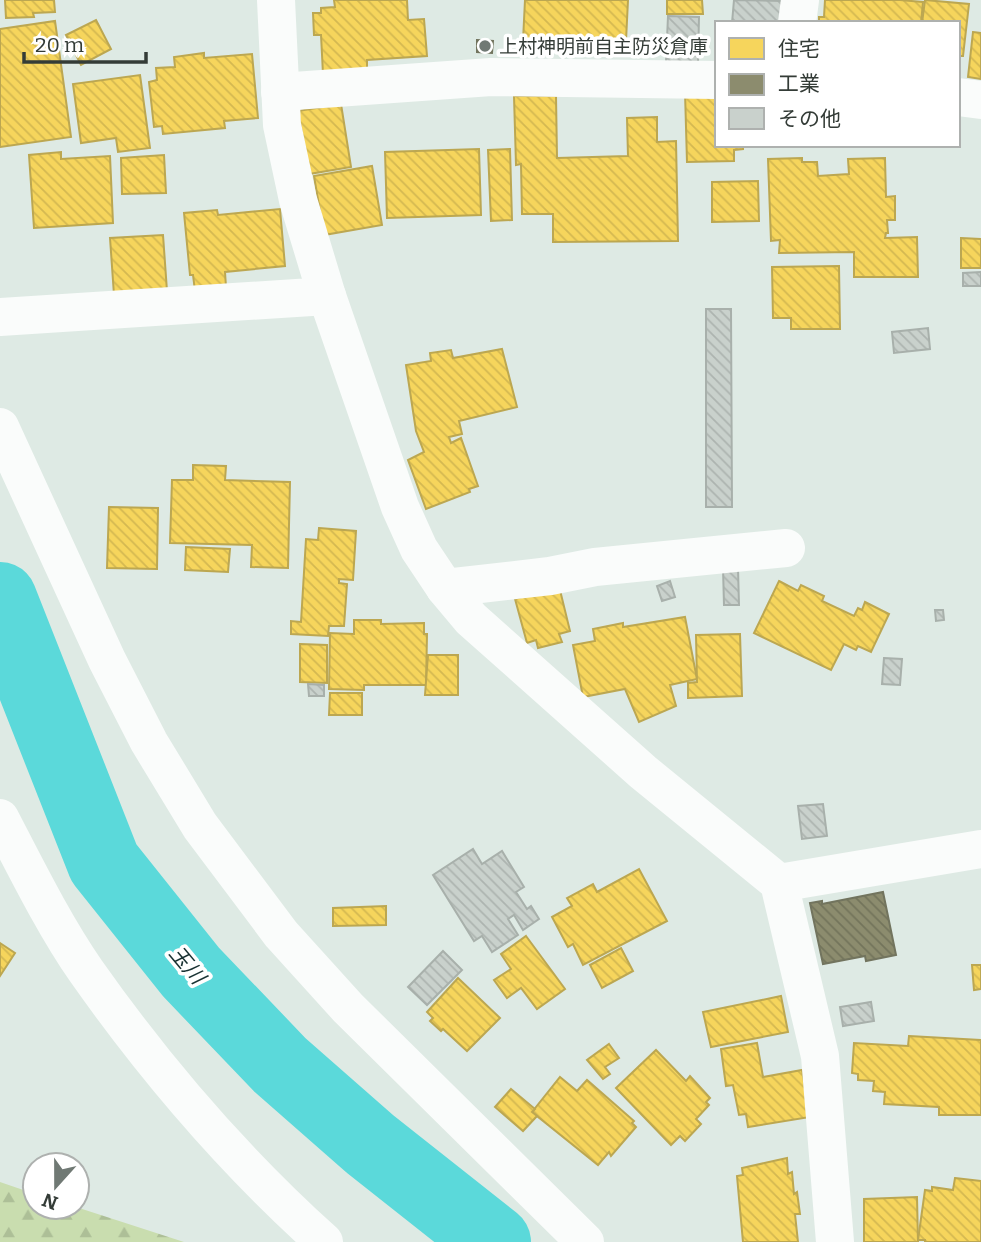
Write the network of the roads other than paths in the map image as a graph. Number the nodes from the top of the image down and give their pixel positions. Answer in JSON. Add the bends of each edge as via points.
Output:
{"nodes":[{"id":1,"x":276,"y":0,"type":"edge"},
{"id":2,"x":800,"y":0,"type":"edge"},
{"id":3,"x":797,"y":21,"type":"edge"},
{"id":4,"x":715,"y":80,"type":"edge"},
{"id":5,"x":280,"y":92,"type":"junction"},
{"id":6,"x":960,"y":97,"type":"edge"},
{"id":7,"x":981,"y":100,"type":"edge"},
{"id":8,"x":327,"y":296,"type":"junction"},
{"id":9,"x":0,"y":317,"type":"edge"},
{"id":10,"x":0,"y":428,"type":"edge"},
{"id":11,"x":786,"y":548,"type":"dead end"},
{"id":12,"x":445,"y":588,"type":"junction"},
{"id":13,"x":0,"y":818,"type":"edge"},
{"id":14,"x":981,"y":849,"type":"edge"},
{"id":15,"x":779,"y":883,"type":"junction"},
{"id":16,"x":324,"y":1242,"type":"edge"},
{"id":17,"x":585,"y":1242,"type":"edge"},
{"id":18,"x":835,"y":1242,"type":"edge"}],
"edges":[{"from":1,"to":5,"type":"street"},
{"from":2,"to":3,"type":"street"},
{"from":4,"to":5,"type":"street","via":[[491,77]]},
{"from":5,"to":8,"type":"street","via":[[298,200]]},
{"from":6,"to":7,"type":"street"},
{"from":8,"to":9,"type":"street"},
{"from":8,"to":12,"type":"street","via":[[401,507],[418,549]]},
{"from":10,"to":17,"type":"street","via":[[113,672],[149,743],[200,826],[281,934],[348,1008]]},
{"from":11,"to":12,"type":"street"},
{"from":12,"to":15,"type":"street","via":[[471,619],[643,772]]},
{"from":13,"to":16,"type":"street","via":[[85,970],[167,1077],[278,1200]]},
{"from":14,"to":15,"type":"street"},
{"from":15,"to":18,"type":"street","via":[[820,1056]]}]}
